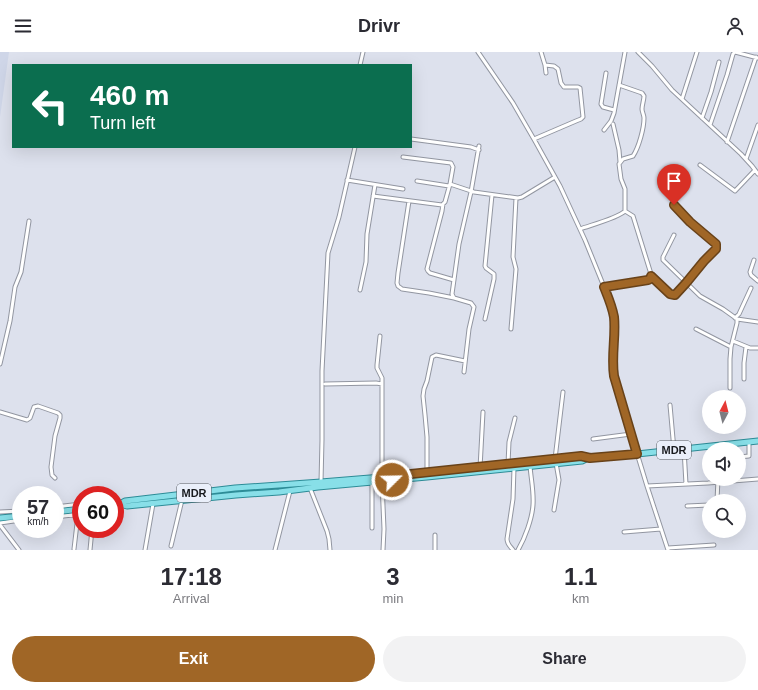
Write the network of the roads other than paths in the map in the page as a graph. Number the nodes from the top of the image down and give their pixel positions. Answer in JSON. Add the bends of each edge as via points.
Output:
{"nodes":[{"id":1,"x":363,"y":52,"type":"edge"},
{"id":2,"x":478,"y":52,"type":"edge"},
{"id":3,"x":541,"y":52,"type":"edge"},
{"id":4,"x":625,"y":52,"type":"edge"},
{"id":5,"x":638,"y":52,"type":"edge"},
{"id":6,"x":698,"y":52,"type":"edge"},
{"id":7,"x":735,"y":52,"type":"edge"},
{"id":8,"x":757,"y":58,"type":"edge"},
{"id":9,"x":719,"y":62,"type":"dead end"},
{"id":10,"x":360,"y":64,"type":"edge"},
{"id":11,"x":545,"y":65,"type":"junction"},
{"id":12,"x":546,"y":73,"type":"dead end"},
{"id":13,"x":606,"y":73,"type":"dead end"},
{"id":14,"x":620,"y":85,"type":"junction"},
{"id":15,"x":682,"y":99,"type":"junction"},
{"id":16,"x":614,"y":110,"type":"junction"},
{"id":17,"x":702,"y":118,"type":"junction"},
{"id":18,"x":613,"y":124,"type":"dead end"},
{"id":19,"x":710,"y":125,"type":"junction"},
{"id":20,"x":758,"y":126,"type":"edge"},
{"id":21,"x":604,"y":130,"type":"dead end"},
{"id":22,"x":412,"y":139,"type":"edge"},
{"id":23,"x":534,"y":139,"type":"junction"},
{"id":24,"x":727,"y":142,"type":"junction"},
{"id":25,"x":355,"y":148,"type":"edge"},
{"id":26,"x":403,"y":156,"type":"dead end"},
{"id":27,"x":746,"y":159,"type":"junction"},
{"id":28,"x":620,"y":162,"type":"junction"},
{"id":29,"x":700,"y":165,"type":"dead end"},
{"id":30,"x":756,"y":170,"type":"junction"},
{"id":31,"x":758,"y":174,"type":"edge"},
{"id":32,"x":555,"y":178,"type":"junction"},
{"id":33,"x":347,"y":180,"type":"junction"},
{"id":34,"x":417,"y":181,"type":"dead end"},
{"id":35,"x":375,"y":184,"type":"junction"},
{"id":36,"x":449,"y":185,"type":"junction"},
{"id":37,"x":403,"y":188,"type":"dead end"},
{"id":38,"x":471,"y":192,"type":"junction"},
{"id":39,"x":492,"y":195,"type":"junction"},
{"id":40,"x":373,"y":196,"type":"junction"},
{"id":41,"x":516,"y":198,"type":"junction"},
{"id":42,"x":409,"y":201,"type":"junction"},
{"id":43,"x":443,"y":204,"type":"junction"},
{"id":44,"x":674,"y":205,"type":"dead end"},
{"id":45,"x":626,"y":211,"type":"junction"},
{"id":46,"x":29,"y":221,"type":"dead end"},
{"id":47,"x":580,"y":229,"type":"junction"},
{"id":48,"x":674,"y":235,"type":"dead end"},
{"id":49,"x":754,"y":260,"type":"dead end"},
{"id":50,"x":651,"y":276,"type":"junction"},
{"id":51,"x":454,"y":280,"type":"junction"},
{"id":52,"x":758,"y":280,"type":"edge"},
{"id":53,"x":686,"y":283,"type":"junction"},
{"id":54,"x":604,"y":287,"type":"junction"},
{"id":55,"x":752,"y":288,"type":"dead end"},
{"id":56,"x":360,"y":290,"type":"dead end"},
{"id":57,"x":454,"y":298,"type":"junction"},
{"id":58,"x":736,"y":318,"type":"junction"},
{"id":59,"x":485,"y":319,"type":"dead end"},
{"id":60,"x":758,"y":322,"type":"edge"},
{"id":61,"x":511,"y":329,"type":"dead end"},
{"id":62,"x":696,"y":329,"type":"dead end"},
{"id":63,"x":380,"y":336,"type":"dead end"},
{"id":64,"x":733,"y":341,"type":"junction"},
{"id":65,"x":746,"y":346,"type":"junction"},
{"id":66,"x":731,"y":347,"type":"junction"},
{"id":67,"x":758,"y":348,"type":"edge"},
{"id":68,"x":465,"y":361,"type":"junction"},
{"id":69,"x":0,"y":364,"type":"edge"},
{"id":70,"x":464,"y":372,"type":"dead end"},
{"id":71,"x":744,"y":379,"type":"dead end"},
{"id":72,"x":325,"y":384,"type":"dead end"},
{"id":73,"x":382,"y":384,"type":"junction"},
{"id":74,"x":730,"y":388,"type":"dead end"},
{"id":75,"x":562,"y":392,"type":"dead end"},
{"id":76,"x":670,"y":405,"type":"dead end"},
{"id":77,"x":0,"y":412,"type":"edge"},
{"id":78,"x":482,"y":412,"type":"dead end"},
{"id":79,"x":515,"y":418,"type":"dead end"},
{"id":80,"x":631,"y":434,"type":"junction"},
{"id":81,"x":593,"y":439,"type":"dead end"},
{"id":82,"x":758,"y":441,"type":"edge"},
{"id":83,"x":746,"y":442,"type":"edge"},
{"id":84,"x":749,"y":442,"type":"junction"},
{"id":85,"x":702,"y":448,"type":"edge"},
{"id":86,"x":684,"y":449,"type":"junction"},
{"id":87,"x":674,"y":450,"type":"junction"},
{"id":88,"x":637,"y":454,"type":"junction"},
{"id":89,"x":746,"y":457,"type":"edge"},
{"id":90,"x":556,"y":461,"type":"junction"},
{"id":91,"x":508,"y":464,"type":"junction"},
{"id":92,"x":530,"y":466,"type":"junction"},
{"id":93,"x":514,"y":468,"type":"junction"},
{"id":94,"x":480,"y":469,"type":"junction"},
{"id":95,"x":427,"y":472,"type":"junction"},
{"id":96,"x":55,"y":478,"type":"dead end"},
{"id":97,"x":392,"y":478,"type":"junction"},
{"id":98,"x":382,"y":479,"type":"junction"},
{"id":99,"x":746,"y":479,"type":"edge"},
{"id":100,"x":758,"y":479,"type":"edge"},
{"id":101,"x":321,"y":482,"type":"junction"},
{"id":102,"x":372,"y":482,"type":"junction"},
{"id":103,"x":702,"y":482,"type":"edge"},
{"id":104,"x":308,"y":483,"type":"junction"},
{"id":105,"x":686,"y":484,"type":"junction"},
{"id":106,"x":647,"y":486,"type":"junction"},
{"id":107,"x":310,"y":488,"type":"junction"},
{"id":108,"x":290,"y":491,"type":"junction"},
{"id":109,"x":182,"y":500,"type":"junction"},
{"id":110,"x":124,"y":502,"type":"edge"},
{"id":111,"x":153,"y":504,"type":"junction"},
{"id":112,"x":702,"y":505,"type":"edge"},
{"id":113,"x":124,"y":506,"type":"edge"},
{"id":114,"x":687,"y":506,"type":"dead end"},
{"id":115,"x":554,"y":510,"type":"dead end"},
{"id":116,"x":12,"y":511,"type":"edge"},
{"id":117,"x":0,"y":512,"type":"edge"},
{"id":118,"x":12,"y":517,"type":"edge"},
{"id":119,"x":0,"y":518,"type":"edge"},
{"id":120,"x":12,"y":522,"type":"edge"},
{"id":121,"x":0,"y":524,"type":"edge"},
{"id":122,"x":372,"y":528,"type":"dead end"},
{"id":123,"x":661,"y":529,"type":"junction"},
{"id":124,"x":624,"y":532,"type":"dead end"},
{"id":125,"x":435,"y":535,"type":"dead end"},
{"id":126,"x":76,"y":538,"type":"edge"},
{"id":127,"x":91,"y":538,"type":"edge"},
{"id":128,"x":714,"y":545,"type":"dead end"},
{"id":129,"x":171,"y":546,"type":"dead end"},
{"id":130,"x":74,"y":549,"type":"dead end"},
{"id":131,"x":668,"y":549,"type":"edge"},
{"id":132,"x":19,"y":550,"type":"edge"},
{"id":133,"x":90,"y":550,"type":"edge"},
{"id":134,"x":145,"y":550,"type":"edge"},
{"id":135,"x":275,"y":550,"type":"edge"},
{"id":136,"x":330,"y":550,"type":"edge"},
{"id":137,"x":383,"y":550,"type":"edge"},
{"id":138,"x":435,"y":550,"type":"edge"},
{"id":139,"x":513,"y":550,"type":"edge"},
{"id":140,"x":518,"y":550,"type":"edge"}],
"edges":[{"from":1,"to":10,"type":"street"},
{"from":2,"to":23,"type":"street"},
{"from":3,"to":11,"type":"street"},
{"from":4,"to":14,"type":"street"},
{"from":5,"to":15,"type":"street"},
{"from":6,"to":15,"type":"street"},
{"from":7,"to":8,"type":"street"},
{"from":7,"to":19,"type":"street"},
{"from":8,"to":24,"type":"street"},
{"from":9,"to":17,"type":"street"},
{"from":11,"to":12,"type":"street"},
{"from":11,"to":23,"type":"street","via":[[558,69],[564,87],[580,88],[582,117]]},
{"from":13,"to":16,"type":"street","via":[[601,104],[603,108]]},
{"from":14,"to":16,"type":"street"},
{"from":14,"to":28,"type":"street","via":[[644,96],[644,121],[636,151],[634,156]]},
{"from":15,"to":17,"type":"street"},
{"from":16,"to":21,"type":"street","via":[[611,121]]},
{"from":17,"to":19,"type":"street"},
{"from":18,"to":28,"type":"street"},
{"from":19,"to":24,"type":"street"},
{"from":20,"to":27,"type":"street"},
{"from":22,"to":38,"type":"street","via":[[479,148]]},
{"from":23,"to":32,"type":"street"},
{"from":24,"to":27,"type":"street"},
{"from":25,"to":33,"type":"street"},
{"from":26,"to":36,"type":"street","via":[[452,163]]},
{"from":27,"to":30,"type":"street"},
{"from":28,"to":45,"type":"street"},
{"from":29,"to":30,"type":"street","via":[[734,190]]},
{"from":30,"to":31,"type":"street"},
{"from":32,"to":41,"type":"street"},
{"from":32,"to":47,"type":"street"},
{"from":33,"to":35,"type":"street"},
{"from":33,"to":101,"type":"street","via":[[328,257],[322,371]]},
{"from":34,"to":36,"type":"street"},
{"from":35,"to":37,"type":"street"},
{"from":35,"to":40,"type":"street"},
{"from":36,"to":38,"type":"street"},
{"from":36,"to":43,"type":"street"},
{"from":38,"to":39,"type":"street"},
{"from":38,"to":51,"type":"street","via":[[458,244]]},
{"from":39,"to":41,"type":"street"},
{"from":39,"to":59,"type":"street","via":[[485,266],[494,274],[494,279]]},
{"from":40,"to":42,"type":"street"},
{"from":40,"to":56,"type":"street","via":[[366,262]]},
{"from":41,"to":61,"type":"street","via":[[513,257],[516,269]]},
{"from":42,"to":43,"type":"street"},
{"from":42,"to":57,"type":"street","via":[[398,286],[402,289]]},
{"from":43,"to":51,"type":"street","via":[[427,269],[430,273]]},
{"from":44,"to":53,"type":"street","via":[[717,246]]},
{"from":45,"to":47,"type":"street"},
{"from":45,"to":50,"type":"street","via":[[633,216]]},
{"from":46,"to":69,"type":"street","via":[[21,272],[15,287]]},
{"from":47,"to":54,"type":"street"},
{"from":48,"to":53,"type":"street","via":[[663,258]]},
{"from":49,"to":52,"type":"street","via":[[750,272]]},
{"from":50,"to":53,"type":"street","via":[[672,295]]},
{"from":50,"to":54,"type":"street","via":[[648,280]]},
{"from":51,"to":57,"type":"street"},
{"from":53,"to":58,"type":"street","via":[[700,296]]},
{"from":54,"to":80,"type":"street","via":[[614,318],[614,376]]},
{"from":55,"to":58,"type":"street"},
{"from":57,"to":68,"type":"street","via":[[472,303],[474,307]]},
{"from":58,"to":60,"type":"street"},
{"from":58,"to":64,"type":"street"},
{"from":62,"to":66,"type":"street"},
{"from":63,"to":73,"type":"street","via":[[377,368]]},
{"from":64,"to":65,"type":"street"},
{"from":64,"to":66,"type":"street"},
{"from":65,"to":67,"type":"street"},
{"from":65,"to":71,"type":"street"},
{"from":66,"to":74,"type":"street"},
{"from":68,"to":70,"type":"street"},
{"from":68,"to":95,"type":"street","via":[[436,355],[432,357],[423,396]]},
{"from":72,"to":73,"type":"street"},
{"from":73,"to":98,"type":"street"},
{"from":75,"to":90,"type":"street"},
{"from":76,"to":87,"type":"street"},
{"from":77,"to":96,"type":"street","via":[[27,420],[35,406],[38,406],[60,415],[51,467]]},
{"from":78,"to":94,"type":"street"},
{"from":79,"to":91,"type":"street","via":[[509,442]]},
{"from":80,"to":81,"type":"street"},
{"from":80,"to":88,"type":"street"},
{"from":82,"to":84,"type":"main road","number":"MDR"},
{"from":83,"to":84,"type":"main road","number":"MDR"},
{"from":84,"to":89,"type":"street","via":[[749,456]]},
{"from":85,"to":86,"type":"main road","number":"MDR"},
{"from":86,"to":87,"type":"main road","number":"MDR"},
{"from":86,"to":105,"type":"street"},
{"from":87,"to":88,"type":"main road","number":"MDR"},
{"from":88,"to":90,"type":"main road","number":"MDR","via":[[590,458],[581,456]]},
{"from":88,"to":106,"type":"street"},
{"from":90,"to":91,"type":"main road","number":"MDR"},
{"from":90,"to":92,"type":"main road","number":"MDR"},
{"from":90,"to":115,"type":"street","via":[[559,480]]},
{"from":91,"to":94,"type":"main road","number":"MDR"},
{"from":92,"to":93,"type":"main road","number":"MDR"},
{"from":92,"to":140,"type":"street","via":[[532,516]]},
{"from":93,"to":94,"type":"main road","number":"MDR"},
{"from":93,"to":139,"type":"street","via":[[513,499],[507,538]]},
{"from":94,"to":95,"type":"main road","number":"MDR"},
{"from":94,"to":97,"type":"main road","number":"MDR"},
{"from":95,"to":97,"type":"main road","number":"MDR"},
{"from":97,"to":98,"type":"main road","number":"MDR"},
{"from":98,"to":101,"type":"main road","number":"MDR"},
{"from":98,"to":102,"type":"main road","number":"MDR"},
{"from":98,"to":137,"type":"street"},
{"from":99,"to":100,"type":"street"},
{"from":101,"to":104,"type":"main road","number":"MDR"},
{"from":102,"to":107,"type":"main road","number":"MDR"},
{"from":102,"to":122,"type":"street"},
{"from":103,"to":105,"type":"street"},
{"from":104,"to":107,"type":"street"},
{"from":104,"to":110,"type":"main road","number":"MDR","via":[[235,488]]},
{"from":105,"to":106,"type":"street"},
{"from":106,"to":123,"type":"street"},
{"from":107,"to":108,"type":"main road","number":"MDR"},
{"from":107,"to":136,"type":"street","via":[[328,532]]},
{"from":108,"to":109,"type":"main road","number":"MDR"},
{"from":108,"to":135,"type":"street"},
{"from":109,"to":111,"type":"main road","number":"MDR"},
{"from":109,"to":129,"type":"street"},
{"from":111,"to":113,"type":"main road","number":"MDR"},
{"from":111,"to":134,"type":"street"},
{"from":112,"to":114,"type":"street"},
{"from":116,"to":117,"type":"street"},
{"from":118,"to":119,"type":"main road"},
{"from":120,"to":121,"type":"street"},
{"from":121,"to":132,"type":"street"},
{"from":123,"to":124,"type":"street"},
{"from":123,"to":131,"type":"street"},
{"from":125,"to":138,"type":"street"},
{"from":126,"to":130,"type":"street"},
{"from":127,"to":133,"type":"street"},
{"from":128,"to":131,"type":"street"}]}
